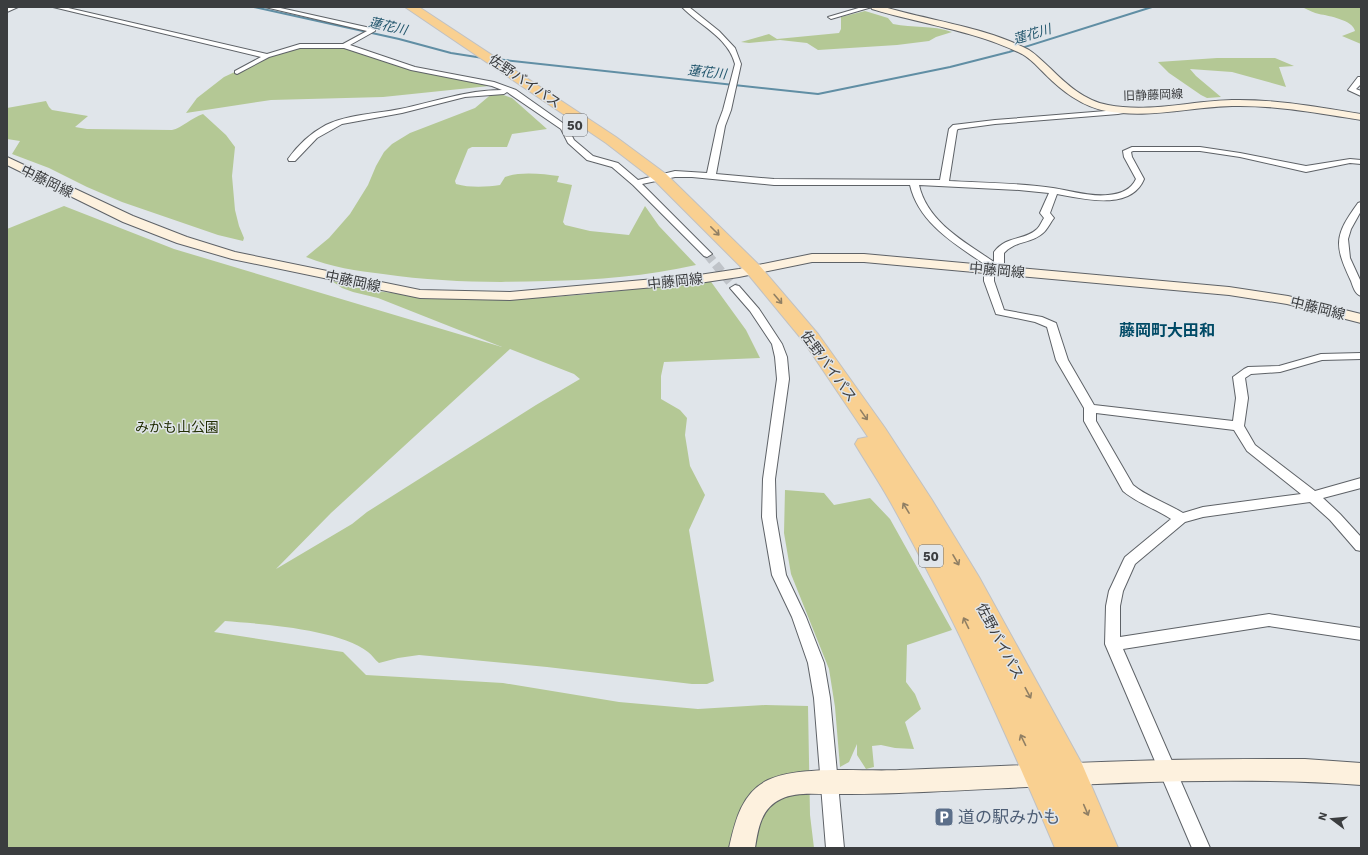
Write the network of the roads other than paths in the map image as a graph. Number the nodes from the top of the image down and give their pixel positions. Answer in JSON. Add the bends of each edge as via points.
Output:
{"nodes":[{"id":1,"x":15,"y":7,"type":"edge"},
{"id":2,"x":56,"y":7,"type":"edge"},
{"id":3,"x":268,"y":7,"type":"edge"},
{"id":4,"x":401,"y":7,"type":"edge"},
{"id":5,"x":411,"y":7,"type":"edge"},
{"id":6,"x":685,"y":7,"type":"edge"},
{"id":7,"x":869,"y":7,"type":"edge"},
{"id":8,"x":875,"y":7,"type":"edge"},
{"id":9,"x":7,"y":10,"type":"edge"},
{"id":10,"x":831,"y":17,"type":"dead end"},
{"id":11,"x":344,"y":46,"type":"junction"},
{"id":12,"x":267,"y":56,"type":"junction"},
{"id":13,"x":237,"y":72,"type":"dead end"},
{"id":14,"x":1361,"y":79,"type":"edge"},
{"id":15,"x":513,"y":92,"type":"junction"},
{"id":16,"x":1361,"y":94,"type":"edge"},
{"id":17,"x":1126,"y":110,"type":"junction"},
{"id":18,"x":1361,"y":117,"type":"edge"},
{"id":19,"x":292,"y":159,"type":"dead end"},
{"id":20,"x":7,"y":161,"type":"edge"},
{"id":21,"x":1361,"y":162,"type":"edge"},
{"id":22,"x":711,"y":176,"type":"junction"},
{"id":23,"x":648,"y":180,"type":"junction"},
{"id":24,"x":914,"y":183,"type":"junction"},
{"id":25,"x":944,"y":183,"type":"junction"},
{"id":26,"x":1054,"y":191,"type":"junction"},
{"id":27,"x":1361,"y":205,"type":"edge"},
{"id":28,"x":707,"y":254,"type":"tunnel mouth"},
{"id":29,"x":994,"y":270,"type":"junction"},
{"id":30,"x":742,"y":277,"type":"junction"},
{"id":31,"x":1361,"y":293,"type":"edge"},
{"id":32,"x":1361,"y":319,"type":"edge"},
{"id":33,"x":1361,"y":356,"type":"edge"},
{"id":34,"x":1090,"y":408,"type":"junction"},
{"id":35,"x":1238,"y":426,"type":"junction"},
{"id":36,"x":1361,"y":483,"type":"edge"},
{"id":37,"x":1313,"y":497,"type":"junction"},
{"id":38,"x":1181,"y":518,"type":"junction"},
{"id":39,"x":1361,"y":546,"type":"edge"},
{"id":40,"x":1361,"y":634,"type":"edge"},
{"id":41,"x":1113,"y":644,"type":"junction"},
{"id":42,"x":1169,"y":771,"type":"junction"},
{"id":43,"x":1071,"y":774,"type":"junction"},
{"id":44,"x":1361,"y":774,"type":"edge"},
{"id":45,"x":1040,"y":776,"type":"junction"},
{"id":46,"x":828,"y":783,"type":"junction"},
{"id":47,"x":742,"y":848,"type":"edge"},
{"id":48,"x":835,"y":848,"type":"edge"},
{"id":49,"x":1071,"y":848,"type":"edge"},
{"id":50,"x":1102,"y":848,"type":"edge"},
{"id":51,"x":1201,"y":848,"type":"edge"}],
"edges":[{"from":1,"to":9,"type":"street"},
{"from":2,"to":12,"type":"street"},
{"from":3,"to":11,"type":"street","via":[[370,32]]},
{"from":4,"to":23,"type":"highway","name":"佐野バイパス","number":"50","via":[[595,139]]},
{"from":5,"to":23,"type":"highway","name":"佐野バイパス","number":"50","via":[[612,140]]},
{"from":6,"to":22,"type":"street","via":[[734,50],[738,58]]},
{"from":7,"to":10,"type":"street"},
{"from":8,"to":17,"type":"main road","name":"旧静藤岡線","via":[[1015,48],[1033,57],[1075,96],[1092,104]]},
{"from":11,"to":12,"type":"street","via":[[300,46]]},
{"from":11,"to":15,"type":"street","via":[[413,69],[494,84]]},
{"from":12,"to":13,"type":"street"},
{"from":14,"to":16,"type":"street","via":[[1352,90]]},
{"from":15,"to":19,"type":"street","via":[[482,92],[335,124],[307,143]]},
{"from":15,"to":23,"type":"street","via":[[564,128],[571,141],[590,158],[615,165]]},
{"from":17,"to":18,"type":"main road","name":"旧静藤岡線","via":[[1146,111],[1232,103],[1311,109]]},
{"from":17,"to":25,"type":"street","via":[[956,127],[953,129]]},
{"from":20,"to":30,"type":"main road","name":"中藤岡線","via":[[128,219],[182,240],[232,255],[420,294],[510,296]]},
{"from":21,"to":26,"type":"street","via":[[1344,161],[1306,169],[1207,150],[1140,148],[1127,151],[1140,179],[1137,186],[1126,194],[1109,198],[1091,198]]},
{"from":22,"to":23,"type":"street","via":[[675,174]]},
{"from":22,"to":24,"type":"street","via":[[774,182]]},
{"from":23,"to":28,"type":"street"},
{"from":23,"to":30,"type":"highway","name":"佐野バイパス","number":"50"},
{"from":24,"to":25,"type":"street"},
{"from":24,"to":29,"type":"street","via":[[915,193],[925,211],[937,224]]},
{"from":25,"to":26,"type":"street"},
{"from":26,"to":29,"type":"street","via":[[1045,213],[1048,218],[1040,231],[1007,244],[999,252]]},
{"from":27,"to":31,"type":"street","via":[[1345,227],[1343,236],[1345,255]]},
{"from":29,"to":30,"type":"main road","name":"中藤岡線","via":[[864,258],[824,257],[796,260]]},
{"from":29,"to":32,"type":"main road","name":"中藤岡線","via":[[1262,296]]},
{"from":29,"to":34,"type":"street","via":[[989,281],[1000,312],[1038,319],[1052,325],[1062,360]]},
{"from":30,"to":43,"type":"highway","name":"佐野バイパス","number":"50","one_way":true,"via":[[811,338],[876,433],[924,506],[970,584]]},
{"from":45,"to":30,"type":"highway","name":"佐野バイパス","number":"50","one_way":true,"via":[[949,588],[908,512],[861,435],[800,349]]},
{"from":30,"to":46,"type":"street","via":[[754,309],[777,344],[781,357],[783,379],[769,479],[769,517],[779,575],[799,617],[816,663],[822,698]]},
{"from":33,"to":35,"type":"street","via":[[1321,357],[1280,369],[1248,371],[1239,377],[1242,398]]},
{"from":34,"to":35,"type":"street"},
{"from":34,"to":38,"type":"street","via":[[1090,421],[1128,488],[1136,495]]},
{"from":35,"to":37,"type":"street","via":[[1251,448]]},
{"from":36,"to":37,"type":"street"},
{"from":37,"to":38,"type":"street","via":[[1203,512]]},
{"from":37,"to":39,"type":"street"},
{"from":38,"to":41,"type":"street","via":[[1130,561],[1116,591],[1113,606]]},
{"from":40,"to":41,"type":"street","via":[[1269,620]]},
{"from":41,"to":42,"type":"street"},
{"from":42,"to":43,"type":"main road"},
{"from":42,"to":44,"type":"main road","via":[[1305,770]]},
{"from":42,"to":51,"type":"street"},
{"from":43,"to":45,"type":"main road"},
{"from":43,"to":50,"type":"highway","name":"佐野バイパス","number":"50","one_way":true},
{"from":45,"to":46,"type":"main road"},
{"from":45,"to":49,"type":"highway","name":"佐野バイパス","number":"50"},
{"from":46,"to":47,"type":"main road","via":[[787,785],[764,796],[747,822]]},
{"from":46,"to":48,"type":"street"}]}
